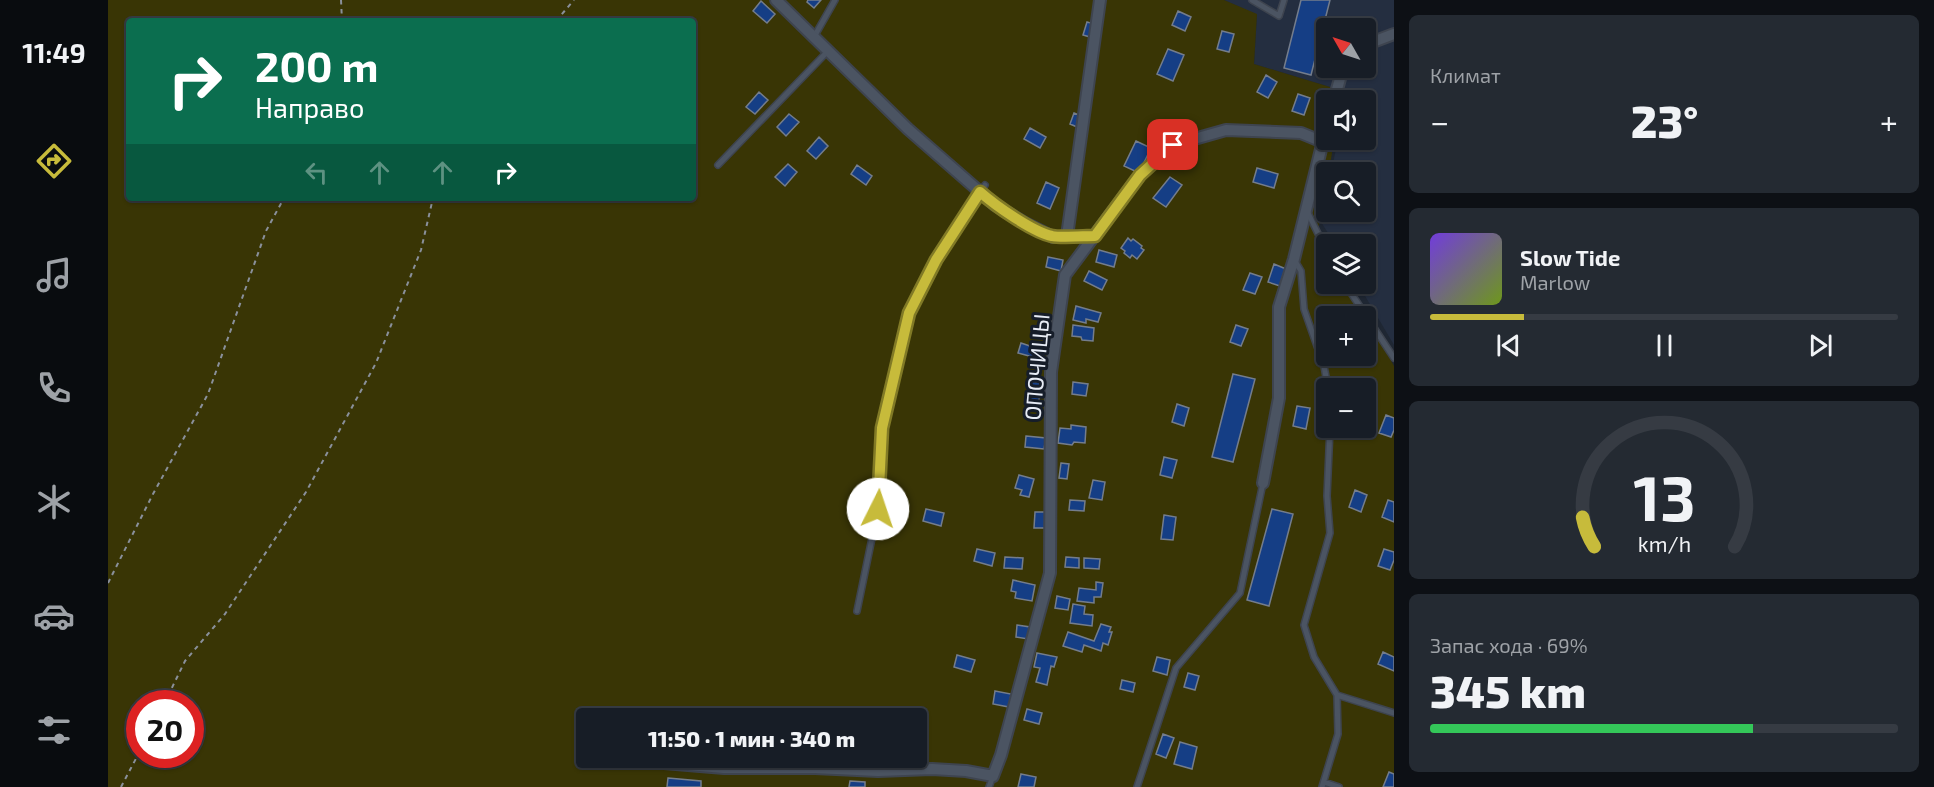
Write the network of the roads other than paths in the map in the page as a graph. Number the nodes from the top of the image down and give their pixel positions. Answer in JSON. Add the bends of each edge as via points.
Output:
{"nodes":[{"id":1,"x":776,"y":0,"type":"edge"},
{"id":2,"x":835,"y":0,"type":"edge"},
{"id":3,"x":1100,"y":0,"type":"edge"},
{"id":4,"x":1252,"y":0,"type":"edge"},
{"id":5,"x":1284,"y":0,"type":"edge"},
{"id":6,"x":1394,"y":34,"type":"edge"},
{"id":7,"x":814,"y":37,"type":"junction"},
{"id":8,"x":1376,"y":41,"type":"edge"},
{"id":9,"x":828,"y":51,"type":"junction"},
{"id":10,"x":1316,"y":139,"type":"edge"},
{"id":11,"x":1321,"y":150,"type":"edge"},
{"id":12,"x":718,"y":165,"type":"dead end"},
{"id":13,"x":983,"y":188,"type":"junction"},
{"id":14,"x":1307,"y":209,"type":"junction"},
{"id":15,"x":1319,"y":234,"type":"edge"},
{"id":16,"x":1067,"y":236,"type":"junction"},
{"id":17,"x":1095,"y":236,"type":"junction"},
{"id":18,"x":1294,"y":259,"type":"junction"},
{"id":19,"x":1352,"y":294,"type":"edge"},
{"id":20,"x":1394,"y":358,"type":"edge"},
{"id":21,"x":1326,"y":378,"type":"edge"},
{"id":22,"x":1330,"y":438,"type":"edge"},
{"id":23,"x":1263,"y":483,"type":"joint"},
{"id":24,"x":856,"y":611,"type":"dead end"},
{"id":25,"x":1337,"y":695,"type":"junction"},
{"id":26,"x":1394,"y":713,"type":"edge"},
{"id":27,"x":815,"y":768,"type":"edge"},
{"id":28,"x":991,"y":782,"type":"edge"},
{"id":29,"x":1323,"y":784,"type":"edge"},
{"id":30,"x":1137,"y":787,"type":"edge"},
{"id":31,"x":1339,"y":787,"type":"edge"}],
"edges":[{"from":1,"to":7,"type":"street"},
{"from":2,"to":7,"type":"lane"},
{"from":3,"to":16,"type":"street"},
{"from":4,"to":5,"type":"lane","via":[[1279,16]]},
{"from":6,"to":8,"type":"street"},
{"from":7,"to":9,"type":"street"},
{"from":9,"to":12,"type":"lane"},
{"from":9,"to":13,"type":"street","via":[[908,129]]},
{"from":10,"to":17,"type":"street","name":"ОПОЧИЦЫ","via":[[1301,133],[1226,130],[1173,145],[1140,175]]},
{"from":11,"to":14,"type":"street"},
{"from":13,"to":16,"type":"street","via":[[995,205],[1025,223],[1053,237]]},
{"from":13,"to":24,"type":"lane","via":[[936,260],[909,313],[882,428],[878,509]]},
{"from":14,"to":15,"type":"lane"},
{"from":14,"to":18,"type":"street"},
{"from":16,"to":17,"type":"street"},
{"from":17,"to":28,"type":"street","name":"ОПОЧИЦЫ","via":[[1065,275],[1051,372],[1050,573]]},
{"from":18,"to":21,"type":"lane","via":[[1301,271],[1304,309]]},
{"from":18,"to":23,"type":"street","via":[[1279,307],[1279,398]]},
{"from":19,"to":20,"type":"lane"},
{"from":22,"to":25,"type":"lane","via":[[1330,533],[1304,625],[1314,657]]},
{"from":23,"to":30,"type":"lane","via":[[1240,593],[1176,668]]},
{"from":25,"to":26,"type":"lane"},
{"from":25,"to":29,"type":"lane","via":[[1338,734]]},
{"from":27,"to":28,"type":"street","via":[[966,771]]},
{"from":29,"to":31,"type":"lane"}]}
